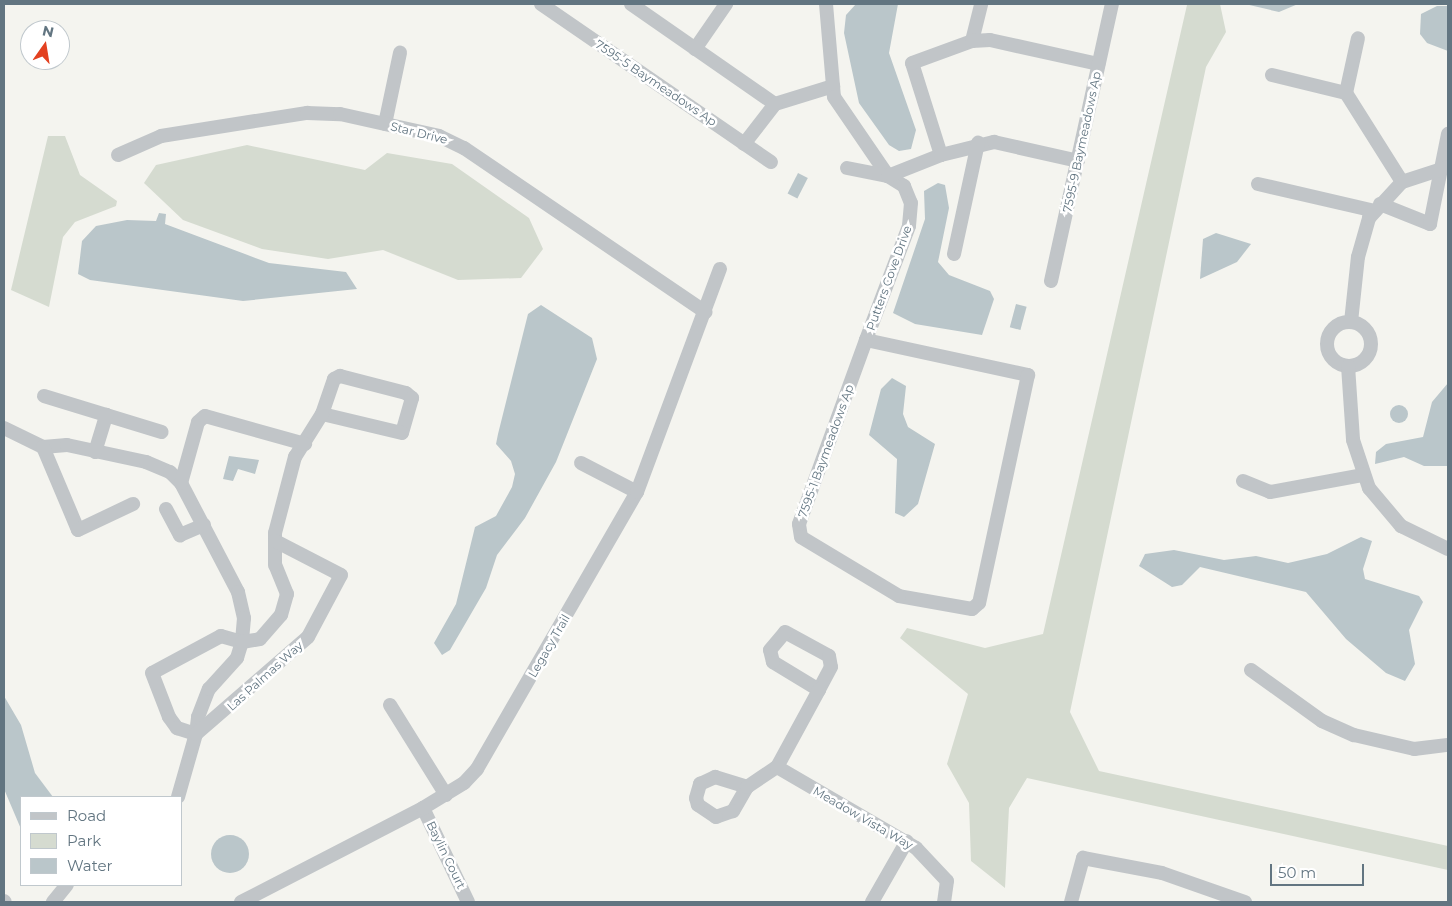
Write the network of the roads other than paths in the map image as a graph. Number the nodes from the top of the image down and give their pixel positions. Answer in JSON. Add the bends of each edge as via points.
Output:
{"nodes":[{"id":1,"x":541,"y":4,"type":"edge"},
{"id":2,"x":631,"y":4,"type":"edge"},
{"id":3,"x":726,"y":4,"type":"edge"},
{"id":4,"x":826,"y":4,"type":"edge"},
{"id":5,"x":981,"y":4,"type":"edge"},
{"id":6,"x":1112,"y":4,"type":"edge"},
{"id":7,"x":1358,"y":38,"type":"dead end"},
{"id":8,"x":972,"y":41,"type":"junction"},
{"id":9,"x":695,"y":49,"type":"junction"},
{"id":10,"x":400,"y":53,"type":"dead end"},
{"id":11,"x":1098,"y":64,"type":"junction"},
{"id":12,"x":1272,"y":74,"type":"dead end"},
{"id":13,"x":833,"y":86,"type":"junction"},
{"id":14,"x":1346,"y":92,"type":"junction"},
{"id":15,"x":775,"y":104,"type":"junction"},
{"id":16,"x":385,"y":124,"type":"junction"},
{"id":17,"x":1448,"y":134,"type":"edge"},
{"id":18,"x":978,"y":143,"type":"junction"},
{"id":19,"x":744,"y":144,"type":"junction"},
{"id":20,"x":118,"y":154,"type":"dead end"},
{"id":21,"x":941,"y":155,"type":"junction"},
{"id":22,"x":1078,"y":161,"type":"junction"},
{"id":23,"x":771,"y":162,"type":"dead end"},
{"id":24,"x":1445,"y":167,"type":"edge"},
{"id":25,"x":848,"y":168,"type":"dead end"},
{"id":26,"x":888,"y":176,"type":"junction"},
{"id":27,"x":1402,"y":182,"type":"junction"},
{"id":28,"x":1258,"y":184,"type":"dead end"},
{"id":29,"x":1377,"y":207,"type":"junction"},
{"id":30,"x":954,"y":254,"type":"dead end"},
{"id":31,"x":720,"y":269,"type":"dead end"},
{"id":32,"x":1051,"y":281,"type":"dead end"},
{"id":33,"x":705,"y":312,"type":"junction"},
{"id":34,"x":1351,"y":322,"type":"junction"},
{"id":35,"x":866,"y":340,"type":"junction"},
{"id":36,"x":1348,"y":366,"type":"junction"},
{"id":37,"x":44,"y":396,"type":"dead end"},
{"id":38,"x":322,"y":414,"type":"junction"},
{"id":39,"x":106,"y":415,"type":"junction"},
{"id":40,"x":4,"y":428,"type":"edge"},
{"id":41,"x":162,"y":432,"type":"dead end"},
{"id":42,"x":305,"y":444,"type":"junction"},
{"id":43,"x":43,"y":447,"type":"junction"},
{"id":44,"x":95,"y":452,"type":"junction"},
{"id":45,"x":581,"y":464,"type":"dead end"},
{"id":46,"x":1363,"y":475,"type":"junction"},
{"id":47,"x":1243,"y":481,"type":"dead end"},
{"id":48,"x":181,"y":482,"type":"junction"},
{"id":49,"x":637,"y":492,"type":"junction"},
{"id":50,"x":133,"y":504,"type":"dead end"},
{"id":51,"x":166,"y":509,"type":"dead end"},
{"id":52,"x":204,"y":525,"type":"junction"},
{"id":53,"x":275,"y":541,"type":"junction"},
{"id":54,"x":1448,"y":549,"type":"edge"},
{"id":55,"x":242,"y":642,"type":"junction"},
{"id":56,"x":1251,"y":670,"type":"dead end"},
{"id":57,"x":819,"y":690,"type":"junction"},
{"id":58,"x":390,"y":706,"type":"dead end"},
{"id":59,"x":196,"y":734,"type":"junction"},
{"id":60,"x":1448,"y":745,"type":"edge"},
{"id":61,"x":777,"y":767,"type":"junction"},
{"id":62,"x":747,"y":787,"type":"dead end"},
{"id":63,"x":446,"y":795,"type":"junction"},
{"id":64,"x":178,"y":796,"type":"edge"},
{"id":65,"x":423,"y":808,"type":"junction"},
{"id":66,"x":907,"y":841,"type":"junction"},
{"id":67,"x":67,"y":886,"type":"edge"},
{"id":68,"x":53,"y":902,"type":"edge"},
{"id":69,"x":241,"y":902,"type":"edge"},
{"id":70,"x":468,"y":902,"type":"edge"},
{"id":71,"x":872,"y":902,"type":"edge"},
{"id":72,"x":944,"y":902,"type":"edge"},
{"id":73,"x":1071,"y":902,"type":"edge"},
{"id":74,"x":1245,"y":902,"type":"edge"}],
"edges":[{"from":1,"to":19,"type":"street","name":"7595-5 Baymeadows Ap"},
{"from":2,"to":9,"type":"street"},
{"from":3,"to":9,"type":"street"},
{"from":4,"to":13,"type":"street","name":"Putters Cove Drive"},
{"from":5,"to":8,"type":"street"},
{"from":6,"to":11,"type":"street","name":"7595-9 Baymeadows Ap"},
{"from":7,"to":14,"type":"street"},
{"from":8,"to":11,"type":"street","via":[[990,40]]},
{"from":8,"to":21,"type":"street","via":[[912,63]]},
{"from":9,"to":15,"type":"street"},
{"from":10,"to":16,"type":"street"},
{"from":11,"to":22,"type":"street","name":"7595-9 Baymeadows Ap"},
{"from":12,"to":14,"type":"street"},
{"from":13,"to":15,"type":"street"},
{"from":13,"to":26,"type":"street","name":"Putters Cove Drive","via":[[843,113]]},
{"from":14,"to":27,"type":"street"},
{"from":15,"to":19,"type":"street"},
{"from":16,"to":20,"type":"street","name":"Star Drive","via":[[307,113],[161,136]]},
{"from":16,"to":33,"type":"street","name":"Star Drive","via":[[439,136],[464,148]]},
{"from":17,"to":24,"type":"street"},
{"from":18,"to":21,"type":"street"},
{"from":18,"to":22,"type":"street","via":[[994,142]]},
{"from":18,"to":30,"type":"street"},
{"from":19,"to":23,"type":"street","name":"7595-5 Baymeadows Ap"},
{"from":21,"to":26,"type":"street"},
{"from":22,"to":32,"type":"street","name":"7595-9 Baymeadows Ap"},
{"from":24,"to":27,"type":"street"},
{"from":24,"to":29,"type":"street","via":[[1430,224]]},
{"from":25,"to":26,"type":"street"},
{"from":26,"to":35,"type":"street","name":"Putters Cove Drive","via":[[904,186],[911,214]]},
{"from":27,"to":29,"type":"street"},
{"from":28,"to":29,"type":"street"},
{"from":29,"to":34,"type":"street","via":[[1365,230],[1354,280]]},
{"from":31,"to":33,"type":"street","name":"Legacy Trail"},
{"from":33,"to":49,"type":"street","name":"Legacy Trail"},
{"from":34,"to":36,"type":"street","via":[[1362,326],[1371,342],[1362,361]]},
{"from":34,"to":36,"type":"street","via":[[1332,329],[1327,342],[1330,356]]},
{"from":35,"to":35,"type":"street","name":"7595-1 Baymeadows Ap","via":[[799,524],[801,537],[900,596],[972,609],[979,603],[1028,375]]},
{"from":36,"to":46,"type":"street","via":[[1354,440]]},
{"from":37,"to":39,"type":"street"},
{"from":38,"to":38,"type":"street","via":[[334,379],[340,376],[412,398],[402,433]]},
{"from":38,"to":42,"type":"street"},
{"from":39,"to":41,"type":"street"},
{"from":39,"to":44,"type":"street"},
{"from":40,"to":43,"type":"street"},
{"from":42,"to":48,"type":"street","via":[[205,416],[198,422]]},
{"from":42,"to":53,"type":"street","via":[[295,457]]},
{"from":43,"to":44,"type":"street","via":[[67,445]]},
{"from":43,"to":50,"type":"street","via":[[78,530]]},
{"from":44,"to":48,"type":"street","via":[[159,466]]},
{"from":45,"to":49,"type":"street"},
{"from":46,"to":47,"type":"street","via":[[1270,492]]},
{"from":46,"to":54,"type":"street","via":[[1382,509],[1401,526]]},
{"from":48,"to":52,"type":"street"},
{"from":49,"to":63,"type":"street","name":"Legacy Trail","via":[[477,769]]},
{"from":51,"to":52,"type":"street","via":[[180,535]]},
{"from":52,"to":55,"type":"street","via":[[242,603]]},
{"from":53,"to":55,"type":"street","via":[[275,565],[286,594],[281,614],[260,639]]},
{"from":53,"to":59,"type":"street","name":"Las Palmas Way","via":[[341,575],[308,637]]},
{"from":55,"to":59,"type":"street","via":[[237,658],[209,689],[198,717]]},
{"from":55,"to":59,"type":"street","via":[[221,636],[152,674],[169,717],[177,728]]},
{"from":56,"to":60,"type":"street","via":[[1322,721],[1354,735],[1414,749]]},
{"from":57,"to":57,"type":"street","via":[[831,667],[829,656],[785,632],[775,639],[770,650],[773,662]]},
{"from":57,"to":61,"type":"street"},
{"from":58,"to":63,"type":"street"},
{"from":59,"to":64,"type":"street"},
{"from":61,"to":62,"type":"street"},
{"from":61,"to":66,"type":"street","name":"Meadow Vista Way"},
{"from":63,"to":65,"type":"street","name":"Legacy Trail"},
{"from":65,"to":69,"type":"street","name":"Legacy Trail"},
{"from":65,"to":70,"type":"street","name":"Baylin Court"},
{"from":66,"to":71,"type":"street"},
{"from":66,"to":72,"type":"street","name":"Meadow Vista Way","via":[[947,881]]},
{"from":67,"to":68,"type":"street"},
{"from":73,"to":74,"type":"street","via":[[1083,858],[1162,873]]}]}
